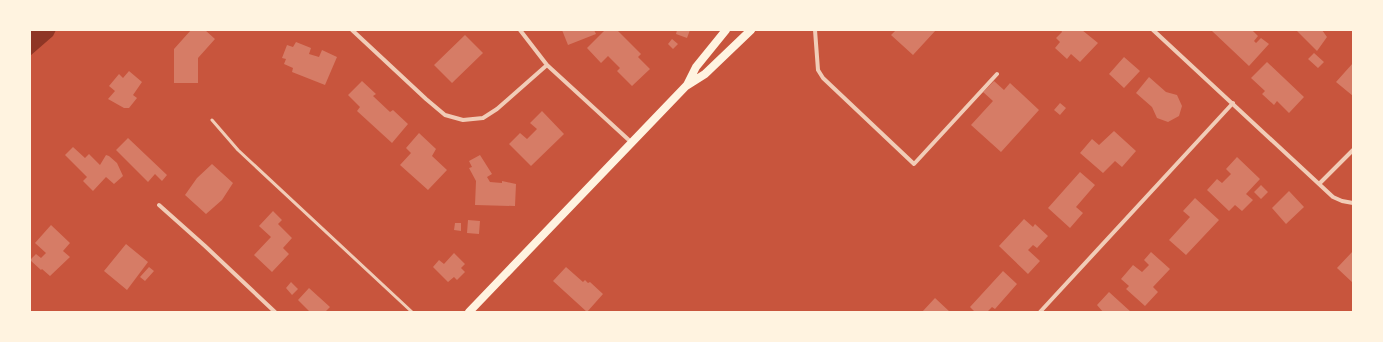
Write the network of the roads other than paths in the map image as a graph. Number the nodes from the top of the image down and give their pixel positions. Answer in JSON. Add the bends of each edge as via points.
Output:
{"nodes":[{"id":1,"x":352,"y":30,"type":"edge"},
{"id":2,"x":520,"y":30,"type":"edge"},
{"id":3,"x":726,"y":30,"type":"edge"},
{"id":4,"x":751,"y":30,"type":"edge"},
{"id":5,"x":815,"y":30,"type":"edge"},
{"id":6,"x":1153,"y":30,"type":"edge"},
{"id":7,"x":547,"y":65,"type":"junction"},
{"id":8,"x":997,"y":74,"type":"dead end"},
{"id":9,"x":686,"y":86,"type":"junction"},
{"id":10,"x":1233,"y":103,"type":"junction"},
{"id":11,"x":212,"y":120,"type":"dead end"},
{"id":12,"x":631,"y":142,"type":"junction"},
{"id":13,"x":1353,"y":150,"type":"edge"},
{"id":14,"x":1320,"y":183,"type":"junction"},
{"id":15,"x":1353,"y":203,"type":"edge"},
{"id":16,"x":159,"y":205,"type":"dead end"},
{"id":17,"x":275,"y":312,"type":"edge"},
{"id":18,"x":412,"y":312,"type":"edge"},
{"id":19,"x":469,"y":312,"type":"edge"},
{"id":20,"x":1040,"y":312,"type":"edge"}],
"edges":[{"from":1,"to":7,"type":"street","via":[[440,111],[463,120],[483,118],[497,110]]},
{"from":2,"to":7,"type":"street"},
{"from":3,"to":9,"type":"main road","via":[[696,67]]},
{"from":4,"to":9,"type":"main road","via":[[705,74]]},
{"from":5,"to":8,"type":"street","via":[[818,70],[823,78],[914,164]]},
{"from":6,"to":10,"type":"street"},
{"from":7,"to":12,"type":"street"},
{"from":9,"to":12,"type":"main road"},
{"from":10,"to":14,"type":"street"},
{"from":10,"to":20,"type":"street"},
{"from":11,"to":18,"type":"lane","via":[[238,150]]},
{"from":12,"to":19,"type":"main road"},
{"from":13,"to":14,"type":"street"},
{"from":14,"to":15,"type":"street","via":[[1333,197]]},
{"from":16,"to":17,"type":"street"}]}
